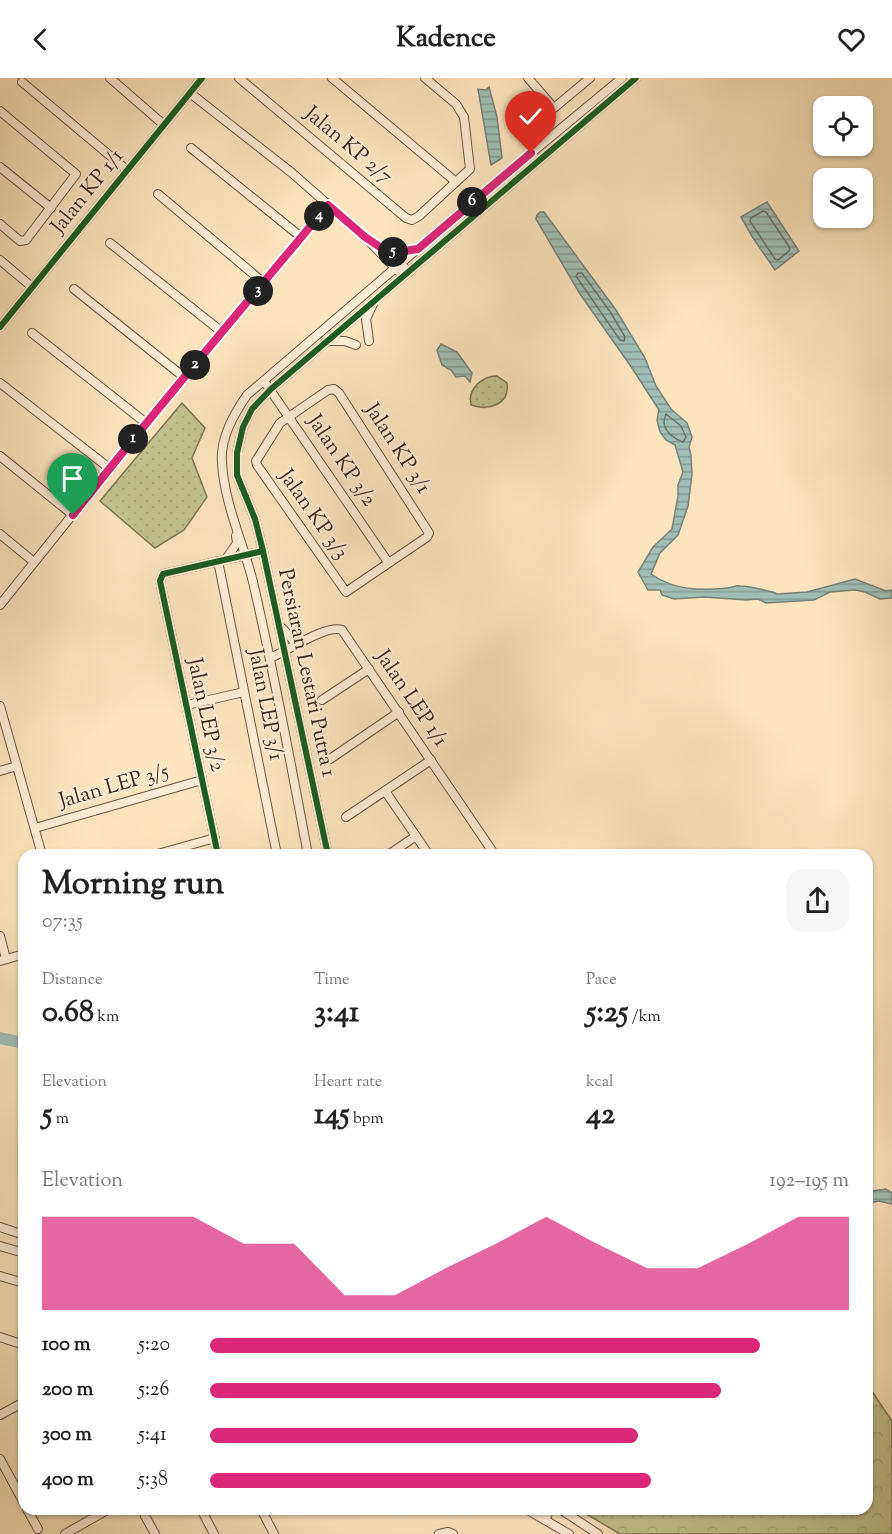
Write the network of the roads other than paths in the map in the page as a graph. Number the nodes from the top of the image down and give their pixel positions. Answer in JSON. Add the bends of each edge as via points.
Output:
{"nodes":[{"id":1,"x":110,"y":78,"type":"edge"},
{"id":2,"x":202,"y":78,"type":"edge"},
{"id":3,"x":239,"y":78,"type":"edge"},
{"id":4,"x":332,"y":78,"type":"edge"},
{"id":5,"x":425,"y":78,"type":"edge"},
{"id":6,"x":528,"y":78,"type":"edge"},
{"id":7,"x":622,"y":78,"type":"edge"},
{"id":8,"x":636,"y":78,"type":"edge"},
{"id":9,"x":584,"y":80,"type":"edge"},
{"id":10,"x":22,"y":82,"type":"dead end"},
{"id":11,"x":190,"y":93,"type":"junction"},
{"id":12,"x":0,"y":111,"type":"edge"},
{"id":13,"x":164,"y":124,"type":"junction"},
{"id":14,"x":191,"y":148,"type":"dead end"},
{"id":15,"x":0,"y":168,"type":"edge"},
{"id":16,"x":127,"y":170,"type":"junction"},
{"id":17,"x":456,"y":182,"type":"junction"},
{"id":18,"x":158,"y":194,"type":"dead end"},
{"id":19,"x":328,"y":205,"type":"junction"},
{"id":20,"x":51,"y":208,"type":"junction"},
{"id":21,"x":0,"y":224,"type":"edge"},
{"id":22,"x":301,"y":237,"type":"junction"},
{"id":23,"x":365,"y":237,"type":"junction"},
{"id":24,"x":110,"y":243,"type":"dead end"},
{"id":25,"x":418,"y":249,"type":"junction"},
{"id":26,"x":389,"y":253,"type":"junction"},
{"id":27,"x":0,"y":260,"type":"edge"},
{"id":28,"x":398,"y":267,"type":"junction"},
{"id":29,"x":406,"y":274,"type":"junction"},
{"id":30,"x":264,"y":283,"type":"junction"},
{"id":31,"x":32,"y":287,"type":"junction"},
{"id":32,"x":74,"y":289,"type":"dead end"},
{"id":33,"x":374,"y":303,"type":"junction"},
{"id":34,"x":0,"y":327,"type":"edge"},
{"id":35,"x":222,"y":332,"type":"junction"},
{"id":36,"x":32,"y":333,"type":"dead end"},
{"id":37,"x":328,"y":341,"type":"junction"},
{"id":38,"x":369,"y":341,"type":"dead end"},
{"id":39,"x":356,"y":345,"type":"dead end"},
{"id":40,"x":185,"y":378,"type":"junction"},
{"id":41,"x":264,"y":381,"type":"junction"},
{"id":42,"x":0,"y":383,"type":"edge"},
{"id":43,"x":271,"y":389,"type":"junction"},
{"id":44,"x":289,"y":417,"type":"junction"},
{"id":45,"x":146,"y":423,"type":"junction"},
{"id":46,"x":0,"y":456,"type":"edge"},
{"id":47,"x":109,"y":468,"type":"junction"},
{"id":48,"x":73,"y":515,"type":"junction"},
{"id":49,"x":234,"y":516,"type":"junction"},
{"id":50,"x":0,"y":534,"type":"edge"},
{"id":51,"x":263,"y":550,"type":"junction"},
{"id":52,"x":246,"y":555,"type":"junction"},
{"id":53,"x":222,"y":560,"type":"junction"},
{"id":54,"x":34,"y":562,"type":"junction"},
{"id":55,"x":388,"y":562,"type":"junction"},
{"id":56,"x":0,"y":605,"type":"edge"},
{"id":57,"x":279,"y":624,"type":"junction"},
{"id":58,"x":300,"y":644,"type":"junction"},
{"id":59,"x":286,"y":652,"type":"junction"},
{"id":60,"x":270,"y":658,"type":"junction"},
{"id":61,"x":369,"y":669,"type":"junction"},
{"id":62,"x":244,"y":692,"type":"junction"},
{"id":63,"x":322,"y":700,"type":"dead end"},
{"id":64,"x":186,"y":705,"type":"junction"},
{"id":65,"x":0,"y":709,"type":"edge"},
{"id":66,"x":399,"y":712,"type":"junction"},
{"id":67,"x":330,"y":759,"type":"dead end"},
{"id":68,"x":431,"y":760,"type":"junction"},
{"id":69,"x":17,"y":766,"type":"junction"},
{"id":70,"x":0,"y":771,"type":"edge"},
{"id":71,"x":202,"y":780,"type":"junction"},
{"id":72,"x":385,"y":791,"type":"junction"},
{"id":73,"x":346,"y":817,"type":"dead end"},
{"id":74,"x":35,"y":828,"type":"junction"},
{"id":75,"x":416,"y":836,"type":"junction"},
{"id":76,"x":215,"y":838,"type":"junction"},
{"id":77,"x":40,"y":849,"type":"edge"},
{"id":78,"x":176,"y":849,"type":"edge"},
{"id":79,"x":217,"y":849,"type":"edge"},
{"id":80,"x":276,"y":849,"type":"edge"},
{"id":81,"x":307,"y":849,"type":"edge"},
{"id":82,"x":327,"y":849,"type":"edge"},
{"id":83,"x":397,"y":849,"type":"edge"},
{"id":84,"x":425,"y":849,"type":"edge"},
{"id":85,"x":491,"y":849,"type":"edge"},
{"id":86,"x":0,"y":936,"type":"edge"},
{"id":87,"x":18,"y":956,"type":"edge"},
{"id":88,"x":3,"y":960,"type":"edge"},
{"id":89,"x":0,"y":1227,"type":"edge"},
{"id":90,"x":18,"y":1233,"type":"edge"},
{"id":91,"x":0,"y":1246,"type":"edge"},
{"id":92,"x":18,"y":1251,"type":"edge"},
{"id":93,"x":0,"y":1276,"type":"edge"},
{"id":94,"x":18,"y":1281,"type":"edge"},
{"id":95,"x":0,"y":1337,"type":"edge"},
{"id":96,"x":18,"y":1344,"type":"edge"},
{"id":97,"x":18,"y":1405,"type":"edge"},
{"id":98,"x":0,"y":1415,"type":"edge"},
{"id":99,"x":0,"y":1459,"type":"edge"},
{"id":100,"x":18,"y":1492,"type":"edge"},
{"id":101,"x":30,"y":1515,"type":"edge"},
{"id":102,"x":92,"y":1515,"type":"edge"},
{"id":103,"x":204,"y":1515,"type":"edge"},
{"id":104,"x":264,"y":1515,"type":"edge"},
{"id":105,"x":539,"y":1515,"type":"edge"},
{"id":106,"x":547,"y":1515,"type":"edge"},
{"id":107,"x":571,"y":1515,"type":"edge"},
{"id":108,"x":145,"y":1516,"type":"dead end"},
{"id":109,"x":544,"y":1520,"type":"junction"},
{"id":110,"x":38,"y":1529,"type":"dead end"},
{"id":111,"x":65,"y":1534,"type":"edge"},
{"id":112,"x":155,"y":1534,"type":"edge"},
{"id":113,"x":214,"y":1534,"type":"edge"},
{"id":114,"x":274,"y":1534,"type":"edge"},
{"id":115,"x":439,"y":1534,"type":"edge"},
{"id":116,"x":453,"y":1534,"type":"edge"},
{"id":117,"x":568,"y":1534,"type":"edge"},
{"id":118,"x":598,"y":1534,"type":"edge"}],
"edges":[{"from":1,"to":13,"type":"street"},
{"from":2,"to":11,"type":"street","name":"Jalan KP 1/1"},
{"from":3,"to":17,"type":"street","name":"Jalan KP 2/7","via":[[406,218],[419,216]]},
{"from":4,"to":17,"type":"street"},
{"from":5,"to":17,"type":"street","via":[[456,104],[464,117],[470,169]]},
{"from":6,"to":9,"type":"street","via":[[554,108]]},
{"from":7,"to":25,"type":"street"},
{"from":8,"to":29,"type":"street","name":"Persiaran Lestari Putra 1"},
{"from":10,"to":16,"type":"street"},
{"from":11,"to":13,"type":"street","name":"Jalan KP 1/1"},
{"from":11,"to":19,"type":"street"},
{"from":12,"to":20,"type":"street","via":[[76,174]]},
{"from":13,"to":16,"type":"street","name":"Jalan KP 1/1"},
{"from":14,"to":22,"type":"street"},
{"from":15,"to":20,"type":"street"},
{"from":16,"to":31,"type":"street","name":"Jalan KP 1/1"},
{"from":18,"to":30,"type":"street"},
{"from":19,"to":22,"type":"street"},
{"from":19,"to":23,"type":"street"},
{"from":20,"to":21,"type":"street","via":[[26,240],[20,241]]},
{"from":22,"to":30,"type":"street"},
{"from":23,"to":26,"type":"street"},
{"from":23,"to":28,"type":"street"},
{"from":24,"to":35,"type":"street"},
{"from":25,"to":26,"type":"street"},
{"from":25,"to":28,"type":"street"},
{"from":26,"to":28,"type":"street"},
{"from":27,"to":31,"type":"street"},
{"from":28,"to":29,"type":"street"},
{"from":28,"to":41,"type":"street"},
{"from":29,"to":33,"type":"street","name":"Persiaran Lestari Putra 1"},
{"from":30,"to":35,"type":"street"},
{"from":31,"to":34,"type":"street","name":"Jalan KP 1/1"},
{"from":32,"to":40,"type":"street"},
{"from":33,"to":37,"type":"street","name":"Persiaran Lestari Putra 1"},
{"from":33,"to":38,"type":"street","via":[[366,319]]},
{"from":35,"to":40,"type":"street"},
{"from":36,"to":45,"type":"street"},
{"from":37,"to":39,"type":"street","via":[[336,339]]},
{"from":37,"to":43,"type":"street","name":"Persiaran Lestari Putra 1"},
{"from":40,"to":45,"type":"street"},
{"from":41,"to":43,"type":"street","name":"Jalan KP 3/2"},
{"from":41,"to":49,"type":"street","via":[[248,395],[227,432],[221,460]]},
{"from":42,"to":47,"type":"street"},
{"from":43,"to":44,"type":"street","name":"Jalan KP 3/2"},
{"from":43,"to":51,"type":"street","name":"Persiaran Lestari Putra 1","via":[[252,409],[238,444],[237,474]]},
{"from":44,"to":55,"type":"street","name":"Jalan KP 3/2"},
{"from":44,"to":55,"type":"street","name":"Jalan KP 3/3","via":[[263,447],[257,465],[344,591]]},
{"from":44,"to":55,"type":"street","name":"Jalan KP 3/1","via":[[328,390],[339,393],[428,530],[427,537]]},
{"from":45,"to":47,"type":"street"},
{"from":46,"to":48,"type":"street"},
{"from":47,"to":48,"type":"street"},
{"from":48,"to":54,"type":"street"},
{"from":49,"to":52,"type":"street","name":"Persiaran Lestari Putra 1"},
{"from":49,"to":53,"type":"street","via":[[237,543]]},
{"from":50,"to":54,"type":"street"},
{"from":51,"to":52,"type":"street"},
{"from":51,"to":57,"type":"street","name":"Persiaran Lestari Putra 1"},
{"from":52,"to":53,"type":"street"},
{"from":52,"to":60,"type":"street","name":"Persiaran Lestari Putra 1"},
{"from":53,"to":62,"type":"street","name":"Jalan LEP 3/1"},
{"from":53,"to":64,"type":"street","name":"Jalan LEP 3/2","via":[[164,574],[160,581]]},
{"from":54,"to":56,"type":"street"},
{"from":57,"to":58,"type":"street"},
{"from":57,"to":59,"type":"street","name":"Persiaran Lestari Putra 1"},
{"from":58,"to":59,"type":"street","name":"Jalan LEP 1/1"},
{"from":58,"to":61,"type":"street","name":"Jalan LEP 1/1","via":[[335,627],[342,630]]},
{"from":59,"to":60,"type":"street","name":"Jalan LEP 1/1"},
{"from":59,"to":82,"type":"street","name":"Persiaran Lestari Putra 1"},
{"from":60,"to":81,"type":"street","name":"Persiaran Lestari Putra 1"},
{"from":61,"to":63,"type":"street"},
{"from":61,"to":66,"type":"street","name":"Jalan LEP 1/1"},
{"from":62,"to":64,"type":"street"},
{"from":62,"to":80,"type":"street","name":"Jalan LEP 3/1"},
{"from":64,"to":71,"type":"street","name":"Jalan LEP 3/2"},
{"from":65,"to":69,"type":"street"},
{"from":66,"to":67,"type":"street"},
{"from":66,"to":68,"type":"street","name":"Jalan LEP 1/1"},
{"from":68,"to":72,"type":"street"},
{"from":68,"to":85,"type":"street","name":"Jalan LEP 1/1"},
{"from":69,"to":70,"type":"street"},
{"from":69,"to":74,"type":"street"},
{"from":71,"to":74,"type":"street","name":"Jalan LEP 3/5"},
{"from":71,"to":76,"type":"street","name":"Jalan LEP 3/2"},
{"from":72,"to":73,"type":"street"},
{"from":72,"to":75,"type":"street"},
{"from":74,"to":77,"type":"street"},
{"from":75,"to":83,"type":"street"},
{"from":75,"to":84,"type":"street"},
{"from":76,"to":78,"type":"street"},
{"from":76,"to":79,"type":"street","name":"Jalan LEP 3/2"},
{"from":86,"to":88,"type":"street"},
{"from":87,"to":88,"type":"street"},
{"from":89,"to":90,"type":"street"},
{"from":91,"to":92,"type":"street"},
{"from":93,"to":94,"type":"street"},
{"from":95,"to":96,"type":"street"},
{"from":97,"to":98,"type":"street"},
{"from":99,"to":100,"type":"street"},
{"from":101,"to":110,"type":"street"},
{"from":102,"to":111,"type":"street"},
{"from":103,"to":113,"type":"street"},
{"from":104,"to":114,"type":"street"},
{"from":105,"to":109,"type":"street"},
{"from":106,"to":109,"type":"street"},
{"from":107,"to":118,"type":"street"},
{"from":108,"to":112,"type":"street"},
{"from":109,"to":117,"type":"street"},
{"from":115,"to":116,"type":"street"}]}
